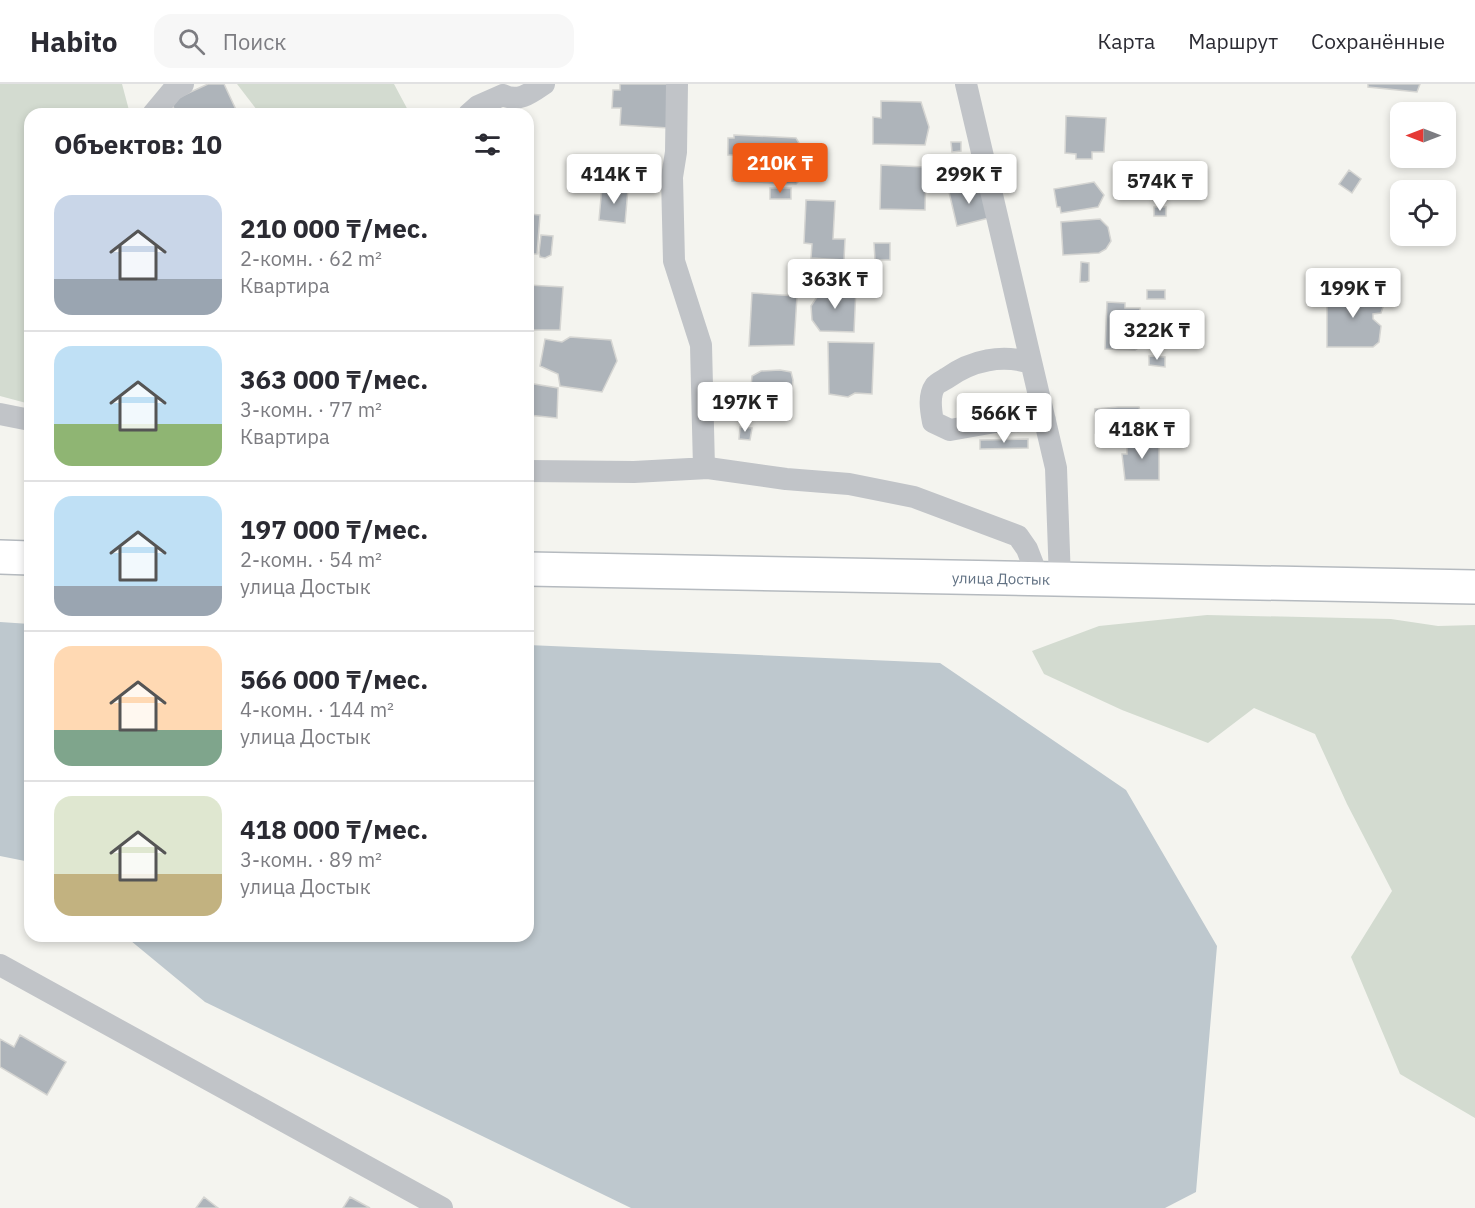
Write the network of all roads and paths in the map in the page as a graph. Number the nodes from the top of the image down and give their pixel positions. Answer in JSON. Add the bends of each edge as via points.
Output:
{"nodes":[{"id":1,"x":183,"y":84,"type":"edge"},
{"id":2,"x":544,"y":84,"type":"edge"},
{"id":3,"x":677,"y":84,"type":"edge"},
{"id":4,"x":966,"y":84,"type":"edge"},
{"id":5,"x":500,"y":89,"type":"edge"},
{"id":6,"x":158,"y":108,"type":"edge"},
{"id":7,"x":476,"y":108,"type":"edge"},
{"id":8,"x":1031,"y":363,"type":"junction"},
{"id":9,"x":0,"y":414,"type":"edge"},
{"id":10,"x":24,"y":419,"type":"edge"},
{"id":11,"x":1045,"y":420,"type":"junction"},
{"id":12,"x":704,"y":468,"type":"junction"},
{"id":13,"x":534,"y":471,"type":"edge"},
{"id":14,"x":1018,"y":536,"type":"junction"},
{"id":15,"x":1058,"y":542,"type":"junction"},
{"id":16,"x":0,"y":557,"type":"edge"},
{"id":17,"x":24,"y":558,"type":"edge"},
{"id":18,"x":534,"y":568,"type":"edge"},
{"id":19,"x":1049,"y":580,"type":"junction"},
{"id":20,"x":1475,"y":587,"type":"edge"},
{"id":21,"x":0,"y":965,"type":"edge"},
{"id":22,"x":442,"y":1208,"type":"edge"}],
"edges":[{"from":1,"to":6,"type":"street"},
{"from":2,"to":5,"type":"street","via":[[520,98],[510,99]]},
{"from":3,"to":12,"type":"street","via":[[672,177],[674,261],[701,345]]},
{"from":4,"to":8,"type":"street"},
{"from":5,"to":7,"type":"street"},
{"from":8,"to":11,"type":"street"},
{"from":8,"to":11,"type":"street","via":[[1012,357],[981,361],[958,370],[935,386],[930,403],[933,423],[950,430],[995,422]]},
{"from":9,"to":10,"type":"street"},
{"from":11,"to":15,"type":"street","via":[[1056,468]]},
{"from":12,"to":13,"type":"street"},
{"from":12,"to":14,"type":"street","via":[[849,484],[914,497]]},
{"from":14,"to":15,"type":"street"},
{"from":14,"to":19,"type":"street"},
{"from":15,"to":19,"type":"street"},
{"from":16,"to":17,"type":"main road"},
{"from":18,"to":19,"type":"main road","name":"улица Достык"},
{"from":19,"to":20,"type":"main road","name":"улица Достык"},
{"from":21,"to":22,"type":"street"}]}
